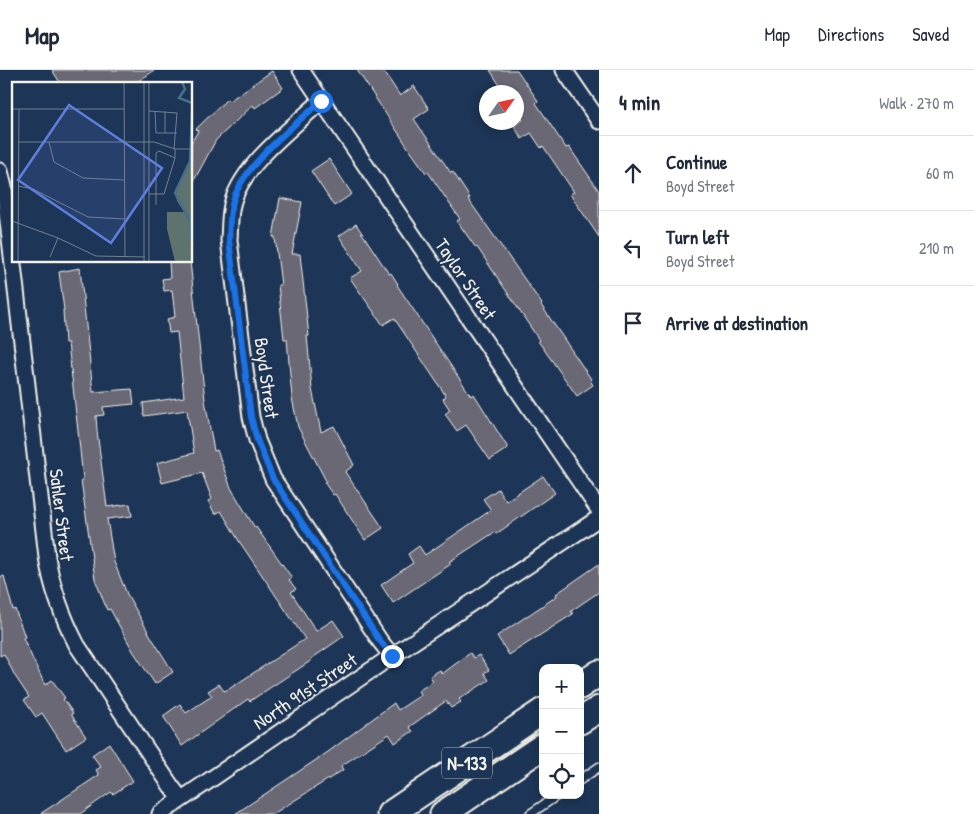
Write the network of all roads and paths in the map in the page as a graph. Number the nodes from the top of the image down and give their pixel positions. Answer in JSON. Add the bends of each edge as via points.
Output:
{"nodes":[{"id":1,"x":301,"y":70,"type":"edge"},
{"id":2,"x":564,"y":70,"type":"edge"},
{"id":3,"x":321,"y":101,"type":"junction"},
{"id":4,"x":599,"y":121,"type":"edge"},
{"id":5,"x":0,"y":171,"type":"edge"},
{"id":6,"x":12,"y":256,"type":"edge"},
{"id":7,"x":13,"y":262,"type":"edge"},
{"id":8,"x":599,"y":510,"type":"edge"},
{"id":9,"x":599,"y":518,"type":"edge"},
{"id":10,"x":392,"y":656,"type":"junction"},
{"id":11,"x":599,"y":673,"type":"edge"},
{"id":12,"x":584,"y":683,"type":"edge"},
{"id":13,"x":599,"y":708,"type":"edge"},
{"id":14,"x":539,"y":714,"type":"edge"},
{"id":15,"x":584,"y":718,"type":"edge"},
{"id":16,"x":539,"y":749,"type":"edge"},
{"id":17,"x":599,"y":767,"type":"edge"},
{"id":18,"x":584,"y":777,"type":"edge"},
{"id":19,"x":182,"y":799,"type":"junction"},
{"id":20,"x":552,"y":799,"type":"edge"},
{"id":21,"x":160,"y":814,"type":"edge"},
{"id":22,"x":390,"y":814,"type":"edge"},
{"id":23,"x":443,"y":814,"type":"edge"},
{"id":24,"x":530,"y":814,"type":"edge"}],
"edges":[{"from":1,"to":3,"type":"street","name":"Taylor Street"},
{"from":2,"to":4,"type":"street"},
{"from":3,"to":8,"type":"street","name":"Taylor Street"},
{"from":3,"to":10,"type":"street","name":"Boyd Street","via":[[251,167],[233,201],[229,240],[251,417],[273,479]]},
{"from":5,"to":6,"type":"street","name":"Sahler Street"},
{"from":7,"to":19,"type":"street","name":"Sahler Street","via":[[47,557],[55,595],[77,645]]},
{"from":9,"to":10,"type":"street","name":"North 91st Street"},
{"from":10,"to":19,"type":"street","name":"North 91st Street"},
{"from":11,"to":12,"type":"main road"},
{"from":13,"to":15,"type":"main road"},
{"from":14,"to":22,"type":"main road","number":"N-133"},
{"from":16,"to":23,"type":"main road","number":"N-133"},
{"from":17,"to":18,"type":"lane"},
{"from":19,"to":21,"type":"street","name":"North 91st Street"},
{"from":20,"to":24,"type":"lane"}]}
